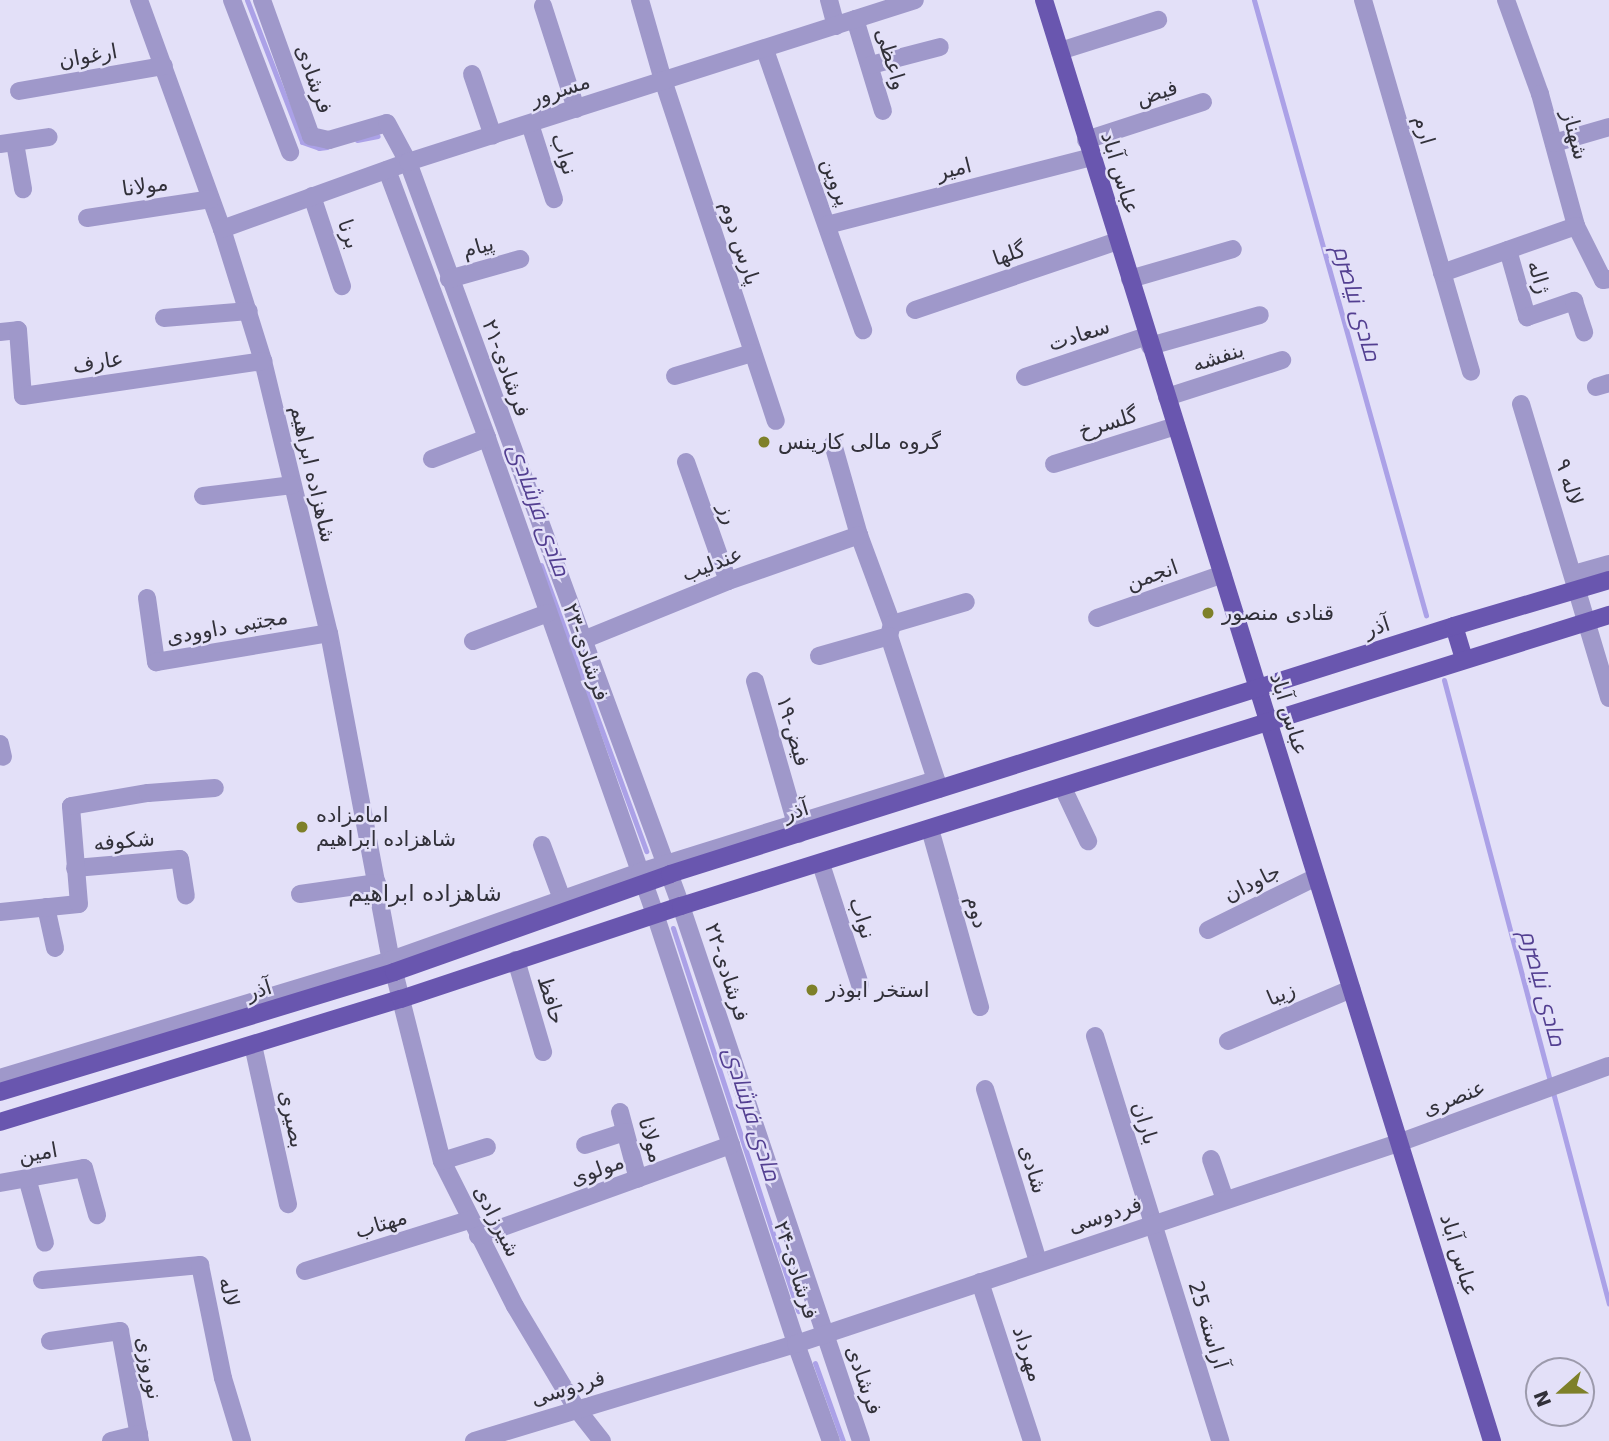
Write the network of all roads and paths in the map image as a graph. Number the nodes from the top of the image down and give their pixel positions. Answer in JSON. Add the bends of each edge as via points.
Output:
{"nodes":[{"id":1,"x":139,"y":0,"type":"edge"},
{"id":2,"x":232,"y":0,"type":"edge"},
{"id":3,"x":262,"y":0,"type":"edge"},
{"id":4,"x":640,"y":0,"type":"edge"},
{"id":5,"x":828,"y":0,"type":"edge"},
{"id":6,"x":915,"y":0,"type":"edge"},
{"id":7,"x":1044,"y":0,"type":"edge"},
{"id":8,"x":1363,"y":0,"type":"edge"},
{"id":9,"x":1511,"y":1,"type":"edge"},
{"id":10,"x":543,"y":6,"type":"dead end"},
{"id":11,"x":855,"y":19,"type":"junction"},
{"id":12,"x":1158,"y":20,"type":"dead end"},
{"id":13,"x":836,"y":26,"type":"junction"},
{"id":14,"x":940,"y":47,"type":"dead end"},
{"id":15,"x":765,"y":50,"type":"junction"},
{"id":16,"x":1060,"y":51,"type":"junction"},
{"id":17,"x":871,"y":65,"type":"junction"},
{"id":18,"x":164,"y":66,"type":"junction"},
{"id":19,"x":472,"y":74,"type":"dead end"},
{"id":20,"x":663,"y":80,"type":"junction"},
{"id":21,"x":19,"y":91,"type":"dead end"},
{"id":22,"x":1203,"y":102,"type":"dead end"},
{"id":23,"x":576,"y":109,"type":"junction"},
{"id":24,"x":883,"y":111,"type":"dead end"},
{"id":25,"x":530,"y":124,"type":"junction"},
{"id":26,"x":1609,"y":127,"type":"edge"},
{"id":27,"x":493,"y":136,"type":"junction"},
{"id":28,"x":49,"y":137,"type":"dead end"},
{"id":29,"x":8,"y":143,"type":"edge"},
{"id":30,"x":1554,"y":143,"type":"junction"},
{"id":31,"x":1089,"y":148,"type":"junction"},
{"id":32,"x":290,"y":152,"type":"dead end"},
{"id":33,"x":408,"y":162,"type":"junction"},
{"id":34,"x":387,"y":170,"type":"junction"},
{"id":35,"x":23,"y":189,"type":"dead end"},
{"id":36,"x":312,"y":196,"type":"junction"},
{"id":37,"x":211,"y":199,"type":"junction"},
{"id":38,"x":554,"y":199,"type":"dead end"},
{"id":39,"x":87,"y":218,"type":"dead end"},
{"id":40,"x":827,"y":225,"type":"junction"},
{"id":41,"x":1576,"y":226,"type":"junction"},
{"id":42,"x":222,"y":229,"type":"junction"},
{"id":43,"x":1118,"y":241,"type":"junction"},
{"id":44,"x":1233,"y":249,"type":"dead end"},
{"id":45,"x":1508,"y":250,"type":"junction"},
{"id":46,"x":520,"y":259,"type":"dead end"},
{"id":47,"x":1442,"y":273,"type":"junction"},
{"id":48,"x":449,"y":279,"type":"junction"},
{"id":49,"x":1130,"y":279,"type":"junction"},
{"id":50,"x":1606,"y":279,"type":"edge"},
{"id":51,"x":342,"y":286,"type":"dead end"},
{"id":52,"x":915,"y":310,"type":"dead end"},
{"id":53,"x":249,"y":311,"type":"junction"},
{"id":54,"x":1260,"y":315,"type":"dead end"},
{"id":55,"x":164,"y":318,"type":"dead end"},
{"id":56,"x":863,"y":330,"type":"dead end"},
{"id":57,"x":0,"y":332,"type":"edge"},
{"id":58,"x":1584,"y":332,"type":"dead end"},
{"id":59,"x":1149,"y":341,"type":"junction"},
{"id":60,"x":752,"y":354,"type":"junction"},
{"id":61,"x":1282,"y":360,"type":"dead end"},
{"id":62,"x":263,"y":361,"type":"junction"},
{"id":63,"x":1471,"y":372,"type":"dead end"},
{"id":64,"x":675,"y":376,"type":"dead end"},
{"id":65,"x":1026,"y":377,"type":"dead end"},
{"id":66,"x":1167,"y":397,"type":"junction"},
{"id":67,"x":1521,"y":404,"type":"dead end"},
{"id":68,"x":776,"y":421,"type":"dead end"},
{"id":69,"x":1176,"y":426,"type":"junction"},
{"id":70,"x":487,"y":438,"type":"junction"},
{"id":71,"x":833,"y":443,"type":"dead end"},
{"id":72,"x":432,"y":459,"type":"dead end"},
{"id":73,"x":686,"y":461,"type":"dead end"},
{"id":74,"x":1054,"y":464,"type":"dead end"},
{"id":75,"x":292,"y":485,"type":"junction"},
{"id":76,"x":203,"y":496,"type":"dead end"},
{"id":77,"x":859,"y":535,"type":"junction"},
{"id":78,"x":1609,"y":564,"type":"edge"},
{"id":79,"x":1223,"y":574,"type":"junction"},
{"id":80,"x":1609,"y":580,"type":"edge"},
{"id":81,"x":728,"y":581,"type":"junction"},
{"id":82,"x":1576,"y":582,"type":"junction"},
{"id":83,"x":147,"y":598,"type":"dead end"},
{"id":84,"x":966,"y":602,"type":"dead end"},
{"id":85,"x":548,"y":613,"type":"junction"},
{"id":86,"x":1609,"y":615,"type":"edge"},
{"id":87,"x":1097,"y":618,"type":"dead end"},
{"id":88,"x":1588,"y":621,"type":"junction"},
{"id":89,"x":1454,"y":626,"type":"junction"},
{"id":90,"x":891,"y":630,"type":"junction"},
{"id":91,"x":329,"y":633,"type":"junction"},
{"id":92,"x":583,"y":640,"type":"junction"},
{"id":93,"x":473,"y":641,"type":"dead end"},
{"id":94,"x":819,"y":656,"type":"dead end"},
{"id":95,"x":1464,"y":660,"type":"junction"},
{"id":96,"x":755,"y":681,"type":"dead end"},
{"id":97,"x":1258,"y":690,"type":"junction"},
{"id":98,"x":1609,"y":698,"type":"edge"},
{"id":99,"x":1268,"y":723,"type":"junction"},
{"id":100,"x":937,"y":785,"type":"junction"},
{"id":101,"x":215,"y":788,"type":"dead end"},
{"id":102,"x":1063,"y":788,"type":"junction"},
{"id":103,"x":797,"y":829,"type":"junction"},
{"id":104,"x":930,"y":829,"type":"junction"},
{"id":105,"x":1088,"y":841,"type":"dead end"},
{"id":106,"x":542,"y":845,"type":"dead end"},
{"id":107,"x":821,"y":863,"type":"junction"},
{"id":108,"x":75,"y":868,"type":"junction"},
{"id":109,"x":668,"y":869,"type":"junction"},
{"id":110,"x":1316,"y":877,"type":"junction"},
{"id":111,"x":642,"y":878,"type":"junction"},
{"id":112,"x":377,"y":883,"type":"junction"},
{"id":113,"x":300,"y":894,"type":"dead end"},
{"id":114,"x":186,"y":896,"type":"dead end"},
{"id":115,"x":562,"y":899,"type":"junction"},
{"id":116,"x":681,"y":905,"type":"junction"},
{"id":117,"x":1,"y":907,"type":"edge"},
{"id":118,"x":46,"y":907,"type":"junction"},
{"id":119,"x":656,"y":914,"type":"junction"},
{"id":120,"x":496,"y":930,"type":"junction"},
{"id":121,"x":1208,"y":930,"type":"dead end"},
{"id":122,"x":55,"y":947,"type":"dead end"},
{"id":123,"x":516,"y":960,"type":"junction"},
{"id":124,"x":392,"y":966,"type":"junction"},
{"id":125,"x":860,"y":985,"type":"dead end"},
{"id":126,"x":1351,"y":989,"type":"junction"},
{"id":127,"x":401,"y":999,"type":"junction"},
{"id":128,"x":980,"y":1007,"type":"dead end"},
{"id":129,"x":1095,"y":1035,"type":"dead end"},
{"id":130,"x":1228,"y":1041,"type":"dead end"},
{"id":131,"x":139,"y":1044,"type":"junction"},
{"id":132,"x":253,"y":1045,"type":"junction"},
{"id":133,"x":543,"y":1052,"type":"dead end"},
{"id":134,"x":1609,"y":1066,"type":"edge"},
{"id":135,"x":0,"y":1078,"type":"edge"},
{"id":136,"x":985,"y":1089,"type":"dead end"},
{"id":137,"x":0,"y":1092,"type":"edge"},
{"id":138,"x":620,"y":1112,"type":"dead end"},
{"id":139,"x":0,"y":1122,"type":"edge"},
{"id":140,"x":625,"y":1132,"type":"junction"},
{"id":141,"x":1401,"y":1142,"type":"junction"},
{"id":142,"x":585,"y":1145,"type":"dead end"},
{"id":143,"x":731,"y":1145,"type":"junction"},
{"id":144,"x":487,"y":1147,"type":"dead end"},
{"id":145,"x":1211,"y":1159,"type":"dead end"},
{"id":146,"x":442,"y":1161,"type":"junction"},
{"id":147,"x":27,"y":1178,"type":"junction"},
{"id":148,"x":638,"y":1179,"type":"junction"},
{"id":149,"x":0,"y":1183,"type":"edge"},
{"id":150,"x":1225,"y":1200,"type":"junction"},
{"id":151,"x":288,"y":1204,"type":"dead end"},
{"id":152,"x":97,"y":1215,"type":"dead end"},
{"id":153,"x":469,"y":1220,"type":"junction"},
{"id":154,"x":1152,"y":1223,"type":"junction"},
{"id":155,"x":478,"y":1237,"type":"junction"},
{"id":156,"x":45,"y":1243,"type":"dead end"},
{"id":157,"x":1038,"y":1261,"type":"junction"},
{"id":158,"x":305,"y":1271,"type":"dead end"},
{"id":159,"x":42,"y":1280,"type":"dead end"},
{"id":160,"x":980,"y":1282,"type":"junction"},
{"id":161,"x":824,"y":1333,"type":"junction"},
{"id":162,"x":50,"y":1341,"type":"dead end"},
{"id":163,"x":796,"y":1344,"type":"junction"},
{"id":164,"x":576,"y":1408,"type":"junction"},
{"id":165,"x":140,"y":1438,"type":"edge"},
{"id":166,"x":111,"y":1441,"type":"edge"},
{"id":167,"x":242,"y":1441,"type":"edge"},
{"id":168,"x":474,"y":1441,"type":"edge"},
{"id":169,"x":602,"y":1441,"type":"edge"},
{"id":170,"x":831,"y":1441,"type":"edge"},
{"id":171,"x":861,"y":1441,"type":"edge"},
{"id":172,"x":1032,"y":1441,"type":"edge"},
{"id":173,"x":1220,"y":1441,"type":"edge"},
{"id":174,"x":1492,"y":1441,"type":"edge"}],
"edges":[{"from":1,"to":18,"type":"street","name":"شاهزاده ابراهیم"},
{"from":2,"to":32,"type":"street"},
{"from":3,"to":33,"type":"street","name":"فرشادی","via":[[311,136],[329,141],[387,123]]},
{"from":4,"to":20,"type":"street","name":"پارس دوم"},
{"from":5,"to":13,"type":"street"},
{"from":6,"to":11,"type":"street","name":"مسرور"},
{"from":7,"to":16,"type":"main road","name":"عباس آباد"},
{"from":8,"to":47,"type":"street","name":"ارم"},
{"from":9,"to":30,"type":"street","name":"شهناز"},
{"from":10,"to":23,"type":"street"},
{"from":11,"to":13,"type":"street","name":"مسرور"},
{"from":11,"to":17,"type":"street","name":"واعظی"},
{"from":12,"to":16,"type":"street"},
{"from":13,"to":15,"type":"street","name":"مسرور"},
{"from":14,"to":17,"type":"street"},
{"from":15,"to":20,"type":"street","name":"مسرور"},
{"from":15,"to":40,"type":"street","name":"پروین"},
{"from":16,"to":31,"type":"main road","name":"عباس آباد"},
{"from":17,"to":24,"type":"street","name":"واعظی"},
{"from":18,"to":21,"type":"street","name":"ارغوان"},
{"from":18,"to":37,"type":"street","name":"شاهزاده ابراهیم"},
{"from":19,"to":27,"type":"street"},
{"from":20,"to":23,"type":"street","name":"مسرور"},
{"from":20,"to":60,"type":"street","name":"پارس دوم"},
{"from":22,"to":31,"type":"street","name":"فیض"},
{"from":23,"to":25,"type":"street","name":"مسرور"},
{"from":25,"to":27,"type":"street","name":"مسرور"},
{"from":25,"to":38,"type":"street","name":"نواب"},
{"from":26,"to":30,"type":"street"},
{"from":27,"to":33,"type":"street","name":"مسرور"},
{"from":28,"to":29,"type":"street"},
{"from":29,"to":35,"type":"street"},
{"from":30,"to":41,"type":"street","name":"شهناز"},
{"from":31,"to":40,"type":"street","name":"امیر"},
{"from":31,"to":43,"type":"main road","name":"عباس آباد"},
{"from":33,"to":34,"type":"street","name":"مسرور"},
{"from":33,"to":48,"type":"street","name":"۲۱-فرشادی"},
{"from":34,"to":36,"type":"street","name":"مسرور"},
{"from":34,"to":70,"type":"street","name":"۲۳-فرشادی"},
{"from":36,"to":42,"type":"street","name":"مسرور"},
{"from":36,"to":51,"type":"street","name":"برنا"},
{"from":37,"to":39,"type":"street","name":"مولانا"},
{"from":37,"to":42,"type":"street","name":"شاهزاده ابراهیم"},
{"from":40,"to":56,"type":"street","name":"پروین"},
{"from":41,"to":45,"type":"street"},
{"from":41,"to":50,"type":"street","name":"شهناز"},
{"from":42,"to":53,"type":"street","name":"شاهزاده ابراهیم"},
{"from":43,"to":49,"type":"main road","name":"عباس آباد"},
{"from":43,"to":52,"type":"street","name":"گلها"},
{"from":44,"to":49,"type":"street"},
{"from":45,"to":47,"type":"street"},
{"from":45,"to":58,"type":"street","name":"ژاله","via":[[1527,317],[1574,301]]},
{"from":46,"to":48,"type":"street","name":"پیام"},
{"from":47,"to":63,"type":"street","name":"ارم"},
{"from":48,"to":92,"type":"street","name":"۲۱-فرشادی"},
{"from":49,"to":59,"type":"main road","name":"عباس آباد"},
{"from":53,"to":55,"type":"street"},
{"from":53,"to":62,"type":"street","name":"شاهزاده ابراهیم"},
{"from":54,"to":59,"type":"street","name":"سعادت"},
{"from":57,"to":62,"type":"street","name":"عارف","via":[[18,330],[23,396]]},
{"from":59,"to":65,"type":"street","name":"سعادت"},
{"from":59,"to":66,"type":"main road","name":"عباس آباد"},
{"from":60,"to":64,"type":"street"},
{"from":60,"to":68,"type":"street","name":"پارس دوم"},
{"from":61,"to":66,"type":"street","name":"بنفشه"},
{"from":62,"to":75,"type":"street","name":"شاهزاده ابراهیم"},
{"from":66,"to":69,"type":"main road","name":"عباس آباد"},
{"from":67,"to":82,"type":"street","name":"۹ لاله"},
{"from":69,"to":74,"type":"street","name":"گلسرخ"},
{"from":69,"to":79,"type":"main road","name":"عباس آباد"},
{"from":70,"to":72,"type":"street"},
{"from":70,"to":85,"type":"street","name":"۲۳-فرشادی"},
{"from":71,"to":77,"type":"street"},
{"from":73,"to":81,"type":"street","name":"رز"},
{"from":75,"to":76,"type":"street"},
{"from":75,"to":91,"type":"street","name":"شاهزاده ابراهیم"},
{"from":77,"to":81,"type":"street","name":"عندلیب"},
{"from":77,"to":90,"type":"street"},
{"from":78,"to":82,"type":"street","name":"آذر"},
{"from":79,"to":87,"type":"street","name":"انجمن"},
{"from":79,"to":97,"type":"main road","name":"عباس آباد"},
{"from":80,"to":82,"type":"main road","name":"آذر"},
{"from":81,"to":92,"type":"street","name":"عندلیب"},
{"from":82,"to":88,"type":"street","name":"۹ لاله"},
{"from":82,"to":89,"type":"main road","name":"آذر"},
{"from":83,"to":91,"type":"street","name":"مجتبی داوودی","via":[[156,662]]},
{"from":84,"to":90,"type":"street"},
{"from":85,"to":93,"type":"street"},
{"from":85,"to":111,"type":"street","name":"۲۳-فرشادی"},
{"from":86,"to":88,"type":"main road"},
{"from":88,"to":95,"type":"main road"},
{"from":88,"to":98,"type":"street","name":"۹ لاله"},
{"from":89,"to":95,"type":"main road"},
{"from":89,"to":97,"type":"main road","name":"آذر"},
{"from":90,"to":94,"type":"street"},
{"from":90,"to":100,"type":"street"},
{"from":91,"to":112,"type":"street","name":"شاهزاده ابراهیم"},
{"from":92,"to":109,"type":"street","name":"۲۱-فرشادی"},
{"from":95,"to":99,"type":"main road"},
{"from":96,"to":103,"type":"street","name":"۱۹-فیض"},
{"from":97,"to":99,"type":"main road","name":"عباس آباد"},
{"from":97,"to":100,"type":"main road","name":"آذر"},
{"from":99,"to":102,"type":"main road"},
{"from":99,"to":110,"type":"main road","name":"عباس آباد"},
{"from":100,"to":103,"type":"main road","name":"آذر"},
{"from":101,"to":108,"type":"street","via":[[71,806]]},
{"from":102,"to":104,"type":"main road"},
{"from":102,"to":105,"type":"street"},
{"from":103,"to":109,"type":"main road","name":"آذر"},
{"from":104,"to":107,"type":"main road"},
{"from":104,"to":128,"type":"street","name":"دوم"},
{"from":106,"to":115,"type":"street"},
{"from":107,"to":116,"type":"main road"},
{"from":107,"to":125,"type":"street","name":"نواب"},
{"from":108,"to":114,"type":"street","name":"شکوفه","via":[[180,859]]},
{"from":108,"to":118,"type":"street","via":[[79,904]]},
{"from":109,"to":111,"type":"main road","name":"آذر"},
{"from":109,"to":116,"type":"street","name":"۲۲-فرشادی"},
{"from":110,"to":121,"type":"street","name":"جاودان"},
{"from":110,"to":126,"type":"main road","name":"عباس آباد"},
{"from":111,"to":115,"type":"street","name":"آذر"},
{"from":111,"to":119,"type":"street","name":"۲۴-فرشادی"},
{"from":111,"to":120,"type":"main road","name":"آذر"},
{"from":112,"to":113,"type":"street"},
{"from":112,"to":124,"type":"street","name":"شاهزاده ابراهیم"},
{"from":115,"to":120,"type":"street","name":"آذر"},
{"from":116,"to":119,"type":"main road"},
{"from":116,"to":161,"type":"street","name":"۲۲-فرشادی"},
{"from":117,"to":118,"type":"street"},
{"from":118,"to":122,"type":"street"},
{"from":119,"to":123,"type":"main road"},
{"from":119,"to":143,"type":"street","name":"۲۴-فرشادی"},
{"from":120,"to":124,"type":"main road","name":"آذر"},
{"from":123,"to":127,"type":"main road"},
{"from":123,"to":133,"type":"street","name":"حافظ"},
{"from":124,"to":127,"type":"street","name":"شاهزاده ابراهیم"},
{"from":124,"to":131,"type":"main road","name":"آذر"},
{"from":126,"to":130,"type":"street","name":"زیبا"},
{"from":126,"to":141,"type":"main road","name":"عباس آباد"},
{"from":127,"to":132,"type":"main road"},
{"from":127,"to":146,"type":"street","name":"شیرزادی"},
{"from":129,"to":154,"type":"street","name":"باران"},
{"from":131,"to":135,"type":"street","name":"آذر"},
{"from":131,"to":137,"type":"main road","name":"آذر"},
{"from":132,"to":139,"type":"main road"},
{"from":132,"to":151,"type":"street","name":"بصیری"},
{"from":134,"to":141,"type":"street","name":"عنصری"},
{"from":136,"to":157,"type":"street","name":"شادی"},
{"from":138,"to":140,"type":"street","name":"مولانا"},
{"from":140,"to":142,"type":"street"},
{"from":140,"to":148,"type":"street","name":"مولانا"},
{"from":141,"to":150,"type":"street","name":"فردوسی"},
{"from":141,"to":174,"type":"main road","name":"عباس آباد"},
{"from":143,"to":148,"type":"street","name":"مولوی"},
{"from":143,"to":163,"type":"street","name":"۲۴-فرشادی"},
{"from":144,"to":146,"type":"street"},
{"from":145,"to":150,"type":"street"},
{"from":146,"to":153,"type":"street","name":"شیرزادی"},
{"from":147,"to":149,"type":"street","name":"امین"},
{"from":147,"to":152,"type":"street","name":"امین","via":[[84,1168]]},
{"from":147,"to":156,"type":"street"},
{"from":148,"to":155,"type":"street","name":"مولوی"},
{"from":150,"to":154,"type":"street","name":"فردوسی"},
{"from":153,"to":155,"type":"street","name":"شیرزادی"},
{"from":153,"to":158,"type":"street","name":"مهتاب"},
{"from":154,"to":157,"type":"street","name":"فردوسی"},
{"from":154,"to":173,"type":"street","name":"آراسته 25"},
{"from":155,"to":164,"type":"street","name":"شیرزادی"},
{"from":157,"to":160,"type":"street","name":"فردوسی"},
{"from":159,"to":167,"type":"street","name":"لاله","via":[[200,1265],[223,1378]]},
{"from":160,"to":161,"type":"street","name":"فردوسی"},
{"from":160,"to":172,"type":"street","name":"مهرداد"},
{"from":161,"to":163,"type":"street","name":"فردوسی"},
{"from":161,"to":171,"type":"street","name":"فرشادی"},
{"from":162,"to":165,"type":"street","name":"نوروزی","via":[[120,1331]]},
{"from":163,"to":164,"type":"street","name":"فردوسی"},
{"from":163,"to":170,"type":"street","name":"۲۴-فرشادی"},
{"from":164,"to":168,"type":"street","name":"فردوسی"},
{"from":164,"to":169,"type":"street","name":"شیرزادی"},
{"from":165,"to":166,"type":"street"}]}
